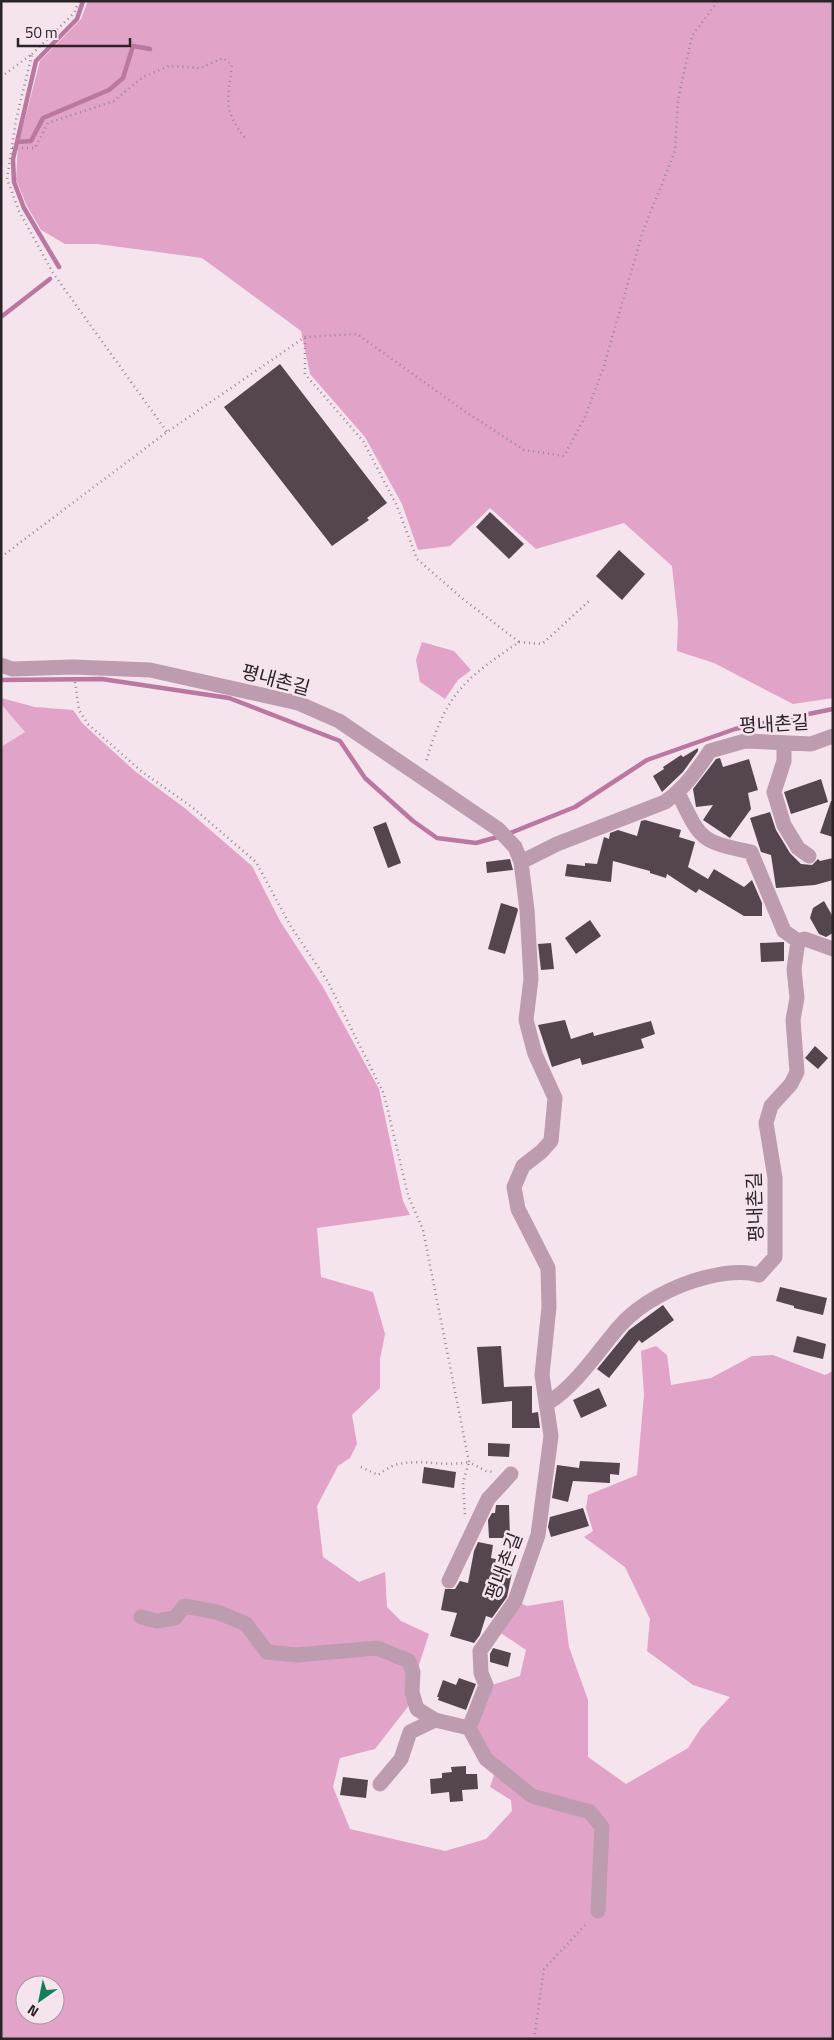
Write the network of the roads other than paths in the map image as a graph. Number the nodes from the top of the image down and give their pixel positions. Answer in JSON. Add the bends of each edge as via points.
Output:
{"nodes":[{"id":1,"x":1,"y":665,"type":"edge"},
{"id":2,"x":833,"y":736,"type":"edge"},
{"id":3,"x":784,"y":743,"type":"junction"},
{"id":4,"x":678,"y":793,"type":"junction"},
{"id":5,"x":809,"y":856,"type":"dead end"},
{"id":6,"x":521,"y":862,"type":"junction"},
{"id":7,"x":798,"y":941,"type":"junction"},
{"id":8,"x":833,"y":949,"type":"edge"},
{"id":9,"x":548,"y":1404,"type":"junction"},
{"id":10,"x":511,"y":1474,"type":"road end"},
{"id":11,"x":449,"y":1580,"type":"dead end"},
{"id":12,"x":141,"y":1617,"type":"dead end"},
{"id":13,"x":435,"y":1720,"type":"junction"},
{"id":14,"x":469,"y":1728,"type":"junction"},
{"id":15,"x":380,"y":1784,"type":"dead end"},
{"id":16,"x":598,"y":1912,"type":"road end"}],
"edges":[{"from":1,"to":6,"type":"street","name":"평내촌길","via":[[12,669],[150,670],[298,703],[339,721],[498,829],[515,847]]},
{"from":2,"to":3,"type":"street","name":"평내촌길","via":[[811,744]]},
{"from":3,"to":4,"type":"street","name":"평내촌길","via":[[745,741],[710,751]]},
{"from":3,"to":5,"type":"street","via":[[784,761],[774,792],[784,825],[798,848]]},
{"from":4,"to":6,"type":"street","name":"평내촌길","via":[[666,802],[557,844]]},
{"from":4,"to":7,"type":"street","via":[[696,830],[715,844],[752,852],[784,930]]},
{"from":6,"to":9,"type":"street","name":"평내촌길","via":[[531,979],[526,1020],[535,1054],[555,1098],[551,1141],[523,1166],[514,1186],[518,1209],[548,1268],[549,1307],[542,1374]]},
{"from":7,"to":8,"type":"street","via":[[805,939]]},
{"from":7,"to":9,"type":"street","name":"평내촌길","via":[[794,969],[797,998],[793,1020],[797,1072],[792,1084],[771,1106],[766,1122],[775,1178],[775,1257],[759,1275],[749,1272],[698,1279],[668,1291],[636,1311],[560,1396]]},
{"from":9,"to":14,"type":"street","name":"평내촌길","via":[[551,1436],[538,1535],[515,1601],[480,1651],[481,1673],[486,1685]]},
{"from":10,"to":11,"type":"street","via":[[488,1498]]},
{"from":12,"to":13,"type":"street","via":[[157,1620],[175,1618],[184,1606],[216,1612],[246,1624],[267,1652],[297,1655],[377,1648],[409,1661],[414,1672],[412,1692],[417,1709]]},
{"from":13,"to":14,"type":"street"},
{"from":13,"to":15,"type":"street","via":[[410,1732],[401,1759]]},
{"from":14,"to":16,"type":"street","via":[[486,1759],[532,1796],[590,1812],[602,1827]]}]}
